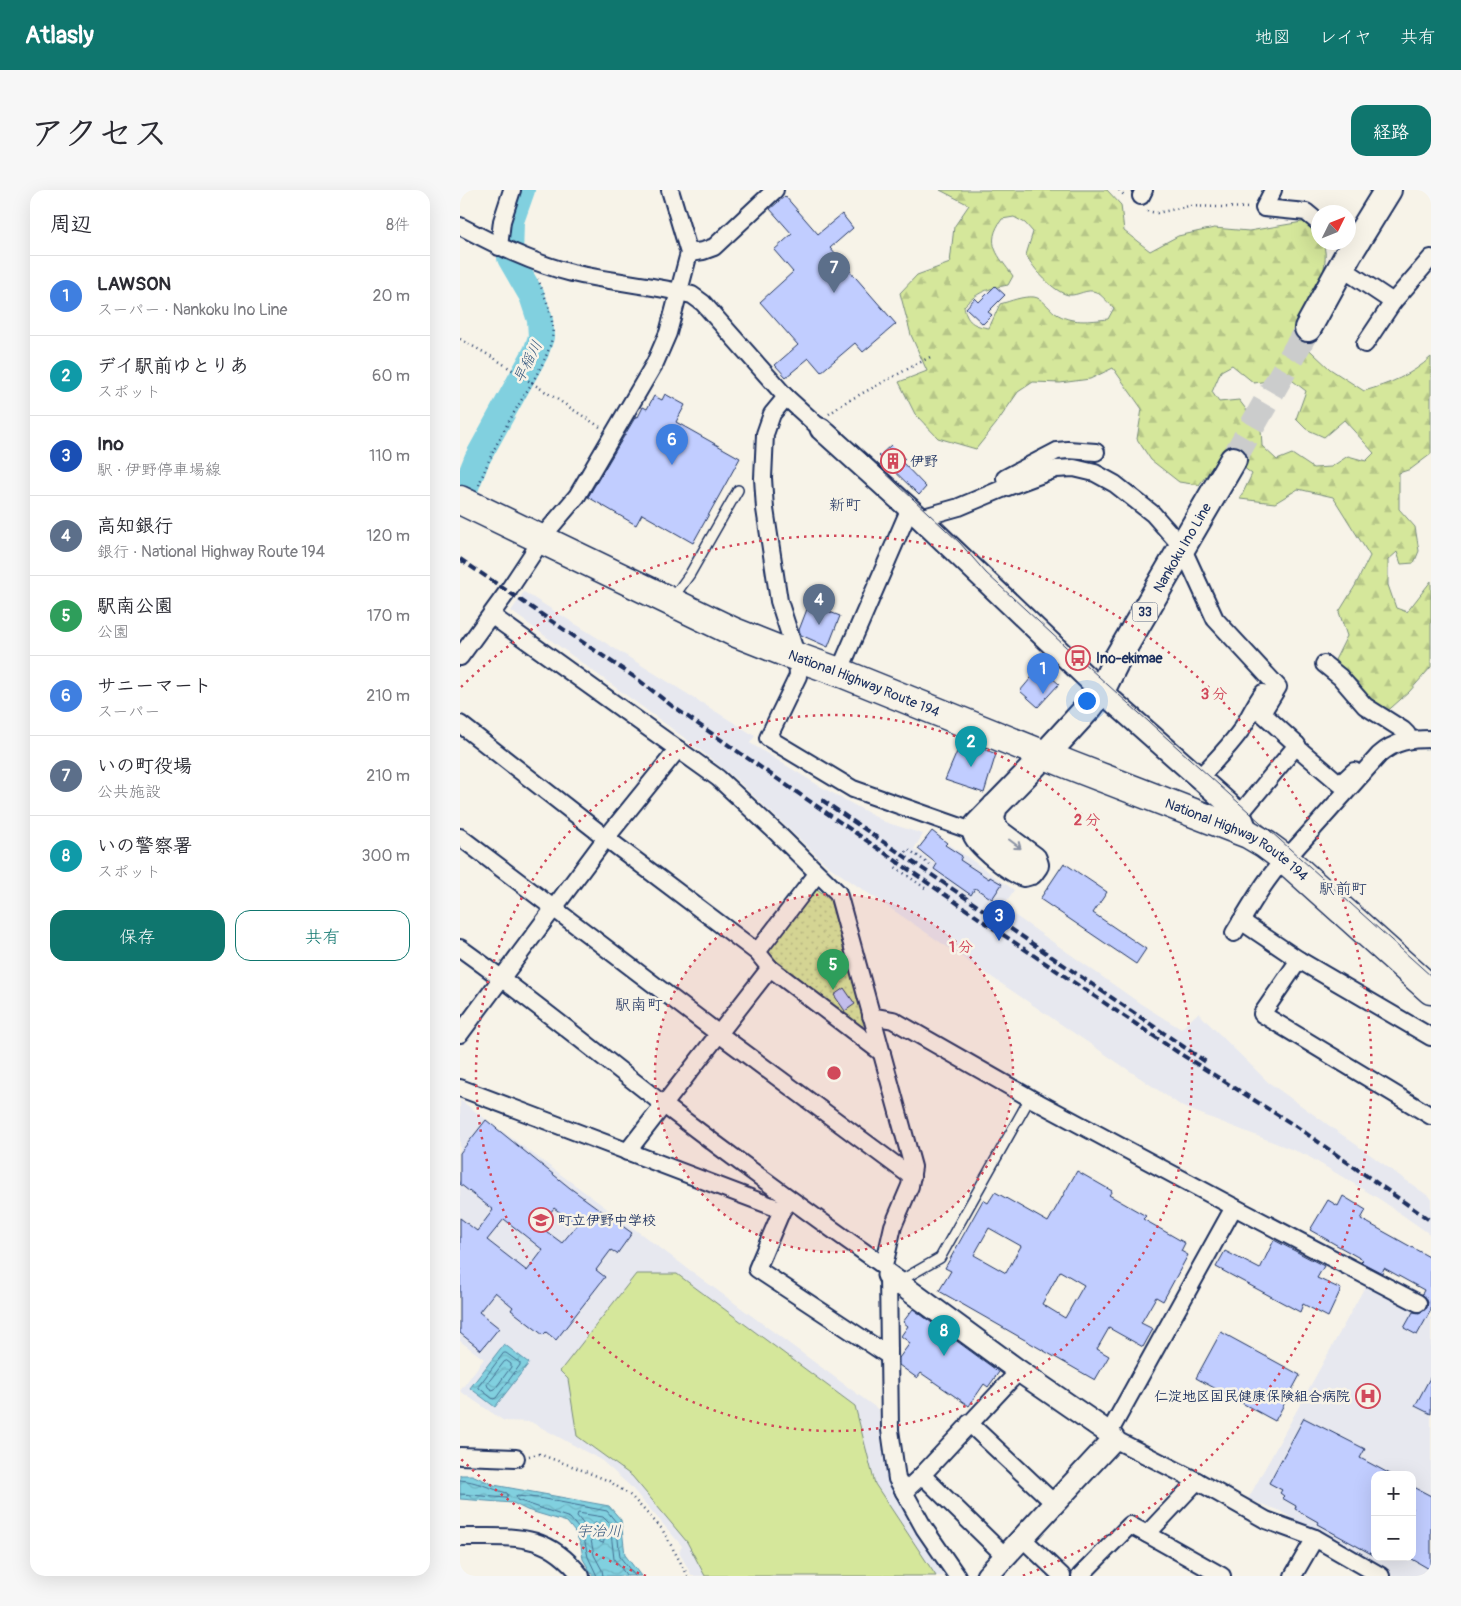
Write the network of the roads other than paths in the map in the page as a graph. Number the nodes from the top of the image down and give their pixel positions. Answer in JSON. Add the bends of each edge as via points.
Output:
{"nodes":[{"id":1,"x":512,"y":190,"type":"edge"},
{"id":2,"x":670,"y":190,"type":"edge"},
{"id":3,"x":775,"y":190,"type":"edge"},
{"id":4,"x":1273,"y":190,"type":"edge"},
{"id":5,"x":1383,"y":192,"type":"edge"},
{"id":6,"x":1311,"y":216,"type":"edge"},
{"id":7,"x":460,"y":226,"type":"edge"},
{"id":8,"x":499,"y":247,"type":"junction"},
{"id":9,"x":689,"y":253,"type":"junction"},
{"id":10,"x":1343,"y":255,"type":"edge"},
{"id":11,"x":1431,"y":258,"type":"edge"},
{"id":12,"x":680,"y":292,"type":"junction"},
{"id":13,"x":1394,"y":302,"type":"junction"},
{"id":14,"x":1308,"y":328,"type":"tunnel mouth"},
{"id":15,"x":1365,"y":344,"type":"dead end"},
{"id":16,"x":786,"y":397,"type":"junction"},
{"id":17,"x":822,"y":429,"type":"joint"},
{"id":18,"x":1096,"y":452,"type":"dead end"},
{"id":19,"x":1233,"y":460,"type":"tunnel mouth"},
{"id":20,"x":738,"y":490,"type":"dead end"},
{"id":21,"x":466,"y":503,"type":"edge"},
{"id":22,"x":959,"y":507,"type":"junction"},
{"id":23,"x":915,"y":513,"type":"junction"},
{"id":24,"x":542,"y":540,"type":"junction"},
{"id":25,"x":1182,"y":546,"type":"junction"},
{"id":26,"x":671,"y":601,"type":"junction"},
{"id":27,"x":491,"y":615,"type":"junction"},
{"id":28,"x":460,"y":656,"type":"edge"},
{"id":29,"x":797,"y":657,"type":"junction"},
{"id":30,"x":1324,"y":664,"type":"dead end"},
{"id":31,"x":839,"y":672,"type":"junction"},
{"id":32,"x":1274,"y":683,"type":"junction"},
{"id":33,"x":1101,"y":691,"type":"junction"},
{"id":34,"x":460,"y":724,"type":"edge"},
{"id":35,"x":1431,"y":739,"type":"edge"},
{"id":36,"x":1408,"y":740,"type":"junction"},
{"id":37,"x":1297,"y":745,"type":"junction"},
{"id":38,"x":678,"y":750,"type":"junction"},
{"id":39,"x":1379,"y":754,"type":"junction"},
{"id":40,"x":1045,"y":755,"type":"junction"},
{"id":41,"x":1200,"y":777,"type":"junction"},
{"id":42,"x":995,"y":806,"type":"junction"},
{"id":43,"x":1244,"y":824,"type":"junction"},
{"id":44,"x":975,"y":832,"type":"junction"},
{"id":45,"x":460,"y":837,"type":"edge"},
{"id":46,"x":606,"y":838,"type":"junction"},
{"id":47,"x":1284,"y":858,"type":"junction"},
{"id":48,"x":817,"y":874,"type":"junction"},
{"id":49,"x":555,"y":908,"type":"junction"},
{"id":50,"x":460,"y":948,"type":"edge"},
{"id":51,"x":757,"y":952,"type":"junction"},
{"id":52,"x":1299,"y":960,"type":"junction"},
{"id":53,"x":770,"y":968,"type":"junction"},
{"id":54,"x":502,"y":978,"type":"junction"},
{"id":55,"x":1431,"y":990,"type":"edge"},
{"id":56,"x":871,"y":1016,"type":"junction"},
{"id":57,"x":460,"y":1034,"type":"edge"},
{"id":58,"x":719,"y":1034,"type":"junction"},
{"id":59,"x":1431,"y":1037,"type":"edge"},
{"id":60,"x":882,"y":1052,"type":"junction"},
{"id":61,"x":460,"y":1088,"type":"edge"},
{"id":62,"x":1030,"y":1098,"type":"junction"},
{"id":63,"x":665,"y":1105,"type":"junction"},
{"id":64,"x":1431,"y":1116,"type":"edge"},
{"id":65,"x":627,"y":1152,"type":"junction"},
{"id":66,"x":912,"y":1177,"type":"junction"},
{"id":67,"x":786,"y":1205,"type":"junction"},
{"id":68,"x":1234,"y":1207,"type":"junction"},
{"id":69,"x":890,"y":1274,"type":"junction"},
{"id":70,"x":1425,"y":1306,"type":"edge"},
{"id":71,"x":889,"y":1356,"type":"junction"},
{"id":72,"x":1019,"y":1371,"type":"junction"},
{"id":73,"x":969,"y":1423,"type":"junction"},
{"id":74,"x":1111,"y":1436,"type":"junction"},
{"id":75,"x":460,"y":1456,"type":"edge"},
{"id":76,"x":516,"y":1458,"type":"road end"},
{"id":77,"x":922,"y":1475,"type":"junction"},
{"id":78,"x":1197,"y":1481,"type":"junction"},
{"id":79,"x":904,"y":1492,"type":"junction"},
{"id":80,"x":1054,"y":1503,"type":"junction"},
{"id":81,"x":1147,"y":1534,"type":"junction"},
{"id":82,"x":460,"y":1537,"type":"edge"},
{"id":83,"x":1022,"y":1538,"type":"junction"},
{"id":84,"x":1315,"y":1538,"type":"junction"},
{"id":85,"x":1005,"y":1556,"type":"junction"},
{"id":86,"x":582,"y":1576,"type":"edge"},
{"id":87,"x":957,"y":1576,"type":"edge"},
{"id":88,"x":987,"y":1576,"type":"edge"},
{"id":89,"x":1062,"y":1576,"type":"edge"},
{"id":90,"x":1082,"y":1576,"type":"edge"},
{"id":91,"x":1222,"y":1576,"type":"edge"},
{"id":92,"x":1293,"y":1576,"type":"edge"},
{"id":93,"x":1381,"y":1576,"type":"edge"}],
"edges":[{"from":1,"to":8,"type":"street","via":[[502,221]]},
{"from":2,"to":9,"type":"street"},
{"from":3,"to":9,"type":"street","via":[[714,247]]},
{"from":4,"to":6,"type":"street","via":[[1264,208],[1306,212]]},
{"from":5,"to":10,"type":"main road"},
{"from":7,"to":8,"type":"street"},
{"from":8,"to":12,"type":"street","via":[[572,273]]},
{"from":9,"to":12,"type":"street"},
{"from":10,"to":13,"type":"street"},
{"from":10,"to":14,"type":"main road"},
{"from":11,"to":13,"type":"street"},
{"from":12,"to":16,"type":"street","via":[[692,295],[702,303]]},
{"from":12,"to":24,"type":"street","via":[[655,363],[577,496]]},
{"from":13,"to":15,"type":"street"},
{"from":16,"to":17,"type":"street"},
{"from":16,"to":29,"type":"street","via":[[772,414],[765,434],[763,478],[779,601]]},
{"from":17,"to":23,"type":"street"},
{"from":18,"to":22,"type":"street","via":[[1057,451],[983,489]]},
{"from":19,"to":25,"type":"main road","name":"Nankoku Ino Line","number":"33"},
{"from":20,"to":26,"type":"lane"},
{"from":21,"to":24,"type":"highway","name":"National Highway Route 194"},
{"from":22,"to":23,"type":"street"},
{"from":22,"to":25,"type":"street","via":[[1034,476],[1056,469],[1074,468],[1095,473],[1116,484],[1153,514]]},
{"from":23,"to":31,"type":"street"},
{"from":23,"to":33,"type":"street"},
{"from":24,"to":26,"type":"highway","name":"National Highway Route 194"},
{"from":24,"to":27,"type":"street"},
{"from":25,"to":32,"type":"street","via":[[1215,619]]},
{"from":25,"to":33,"type":"main road","name":"Nankoku Ino Line","number":"33"},
{"from":26,"to":29,"type":"highway","name":"National Highway Route 194","via":[[734,632]]},
{"from":27,"to":28,"type":"street"},
{"from":27,"to":38,"type":"street"},
{"from":29,"to":31,"type":"highway","name":"National Highway Route 194"},
{"from":29,"to":44,"type":"street","via":[[798,676],[768,738],[853,789]]},
{"from":30,"to":36,"type":"street","via":[[1365,706],[1407,734]]},
{"from":31,"to":40,"type":"highway","name":"National Highway Route 194"},
{"from":32,"to":37,"type":"street","via":[[1278,687],[1262,713]]},
{"from":32,"to":41,"type":"street","via":[[1255,704],[1232,742]]},
{"from":33,"to":40,"type":"main road","name":"Nankoku Ino Line","number":"33"},
{"from":33,"to":41,"type":"street"},
{"from":34,"to":46,"type":"street"},
{"from":35,"to":36,"type":"street"},
{"from":36,"to":39,"type":"street"},
{"from":37,"to":39,"type":"street","via":[[1340,784],[1366,760]]},
{"from":37,"to":43,"type":"street"},
{"from":38,"to":46,"type":"street"},
{"from":38,"to":48,"type":"street","via":[[718,778]]},
{"from":39,"to":47,"type":"street"},
{"from":40,"to":42,"type":"main road"},
{"from":40,"to":43,"type":"highway","name":"National Highway Route 194"},
{"from":41,"to":43,"type":"street"},
{"from":42,"to":44,"type":"main road","via":[[977,825]]},
{"from":42,"to":44,"type":"main road","one_way":true,"via":[[992,818],[995,830],[1034,860],[1036,865],[1032,872],[1024,874],[987,849]]},
{"from":43,"to":47,"type":"highway","name":"National Highway Route 194"},
{"from":45,"to":49,"type":"street"},
{"from":46,"to":49,"type":"street"},
{"from":46,"to":51,"type":"street"},
{"from":47,"to":52,"type":"street","via":[[1238,927]]},
{"from":47,"to":55,"type":"highway","name":"National Highway Route 194"},
{"from":48,"to":51,"type":"street"},
{"from":48,"to":56,"type":"street","via":[[838,893]]},
{"from":49,"to":54,"type":"street"},
{"from":49,"to":58,"type":"street"},
{"from":50,"to":54,"type":"street"},
{"from":51,"to":53,"type":"street"},
{"from":52,"to":59,"type":"street"},
{"from":52,"to":64,"type":"street","via":[[1262,1014]]},
{"from":53,"to":58,"type":"street"},
{"from":53,"to":60,"type":"street"},
{"from":54,"to":57,"type":"street"},
{"from":54,"to":63,"type":"street"},
{"from":56,"to":60,"type":"street"},
{"from":56,"to":62,"type":"street","via":[[893,1020]]},
{"from":58,"to":63,"type":"street"},
{"from":58,"to":66,"type":"street"},
{"from":60,"to":66,"type":"street","via":[[913,1166]]},
{"from":61,"to":65,"type":"street"},
{"from":62,"to":68,"type":"street"},
{"from":62,"to":69,"type":"lane","via":[[940,1258]]},
{"from":63,"to":65,"type":"street"},
{"from":63,"to":67,"type":"street"},
{"from":65,"to":67,"type":"street"},
{"from":66,"to":69,"type":"street","via":[[893,1226]]},
{"from":67,"to":69,"type":"street"},
{"from":67,"to":71,"type":"street","via":[[757,1269]]},
{"from":68,"to":70,"type":"street"},
{"from":68,"to":74,"type":"street"},
{"from":69,"to":71,"type":"street"},
{"from":69,"to":72,"type":"street"},
{"from":71,"to":79,"type":"street","via":[[890,1430],[897,1479]]},
{"from":72,"to":73,"type":"street"},
{"from":72,"to":74,"type":"street"},
{"from":73,"to":77,"type":"street"},
{"from":73,"to":80,"type":"street"},
{"from":74,"to":78,"type":"street"},
{"from":74,"to":80,"type":"street"},
{"from":75,"to":76,"type":"street"},
{"from":77,"to":79,"type":"street"},
{"from":77,"to":85,"type":"street"},
{"from":78,"to":81,"type":"street"},
{"from":78,"to":84,"type":"street","via":[[1266,1520]]},
{"from":79,"to":87,"type":"street"},
{"from":80,"to":83,"type":"street"},
{"from":81,"to":90,"type":"street","via":[[1130,1525]]},
{"from":81,"to":91,"type":"street"},
{"from":82,"to":86,"type":"street","via":[[525,1538],[545,1544]]},
{"from":83,"to":85,"type":"street"},
{"from":83,"to":89,"type":"street"},
{"from":84,"to":92,"type":"street"},
{"from":84,"to":93,"type":"street"},
{"from":85,"to":88,"type":"street"}]}
